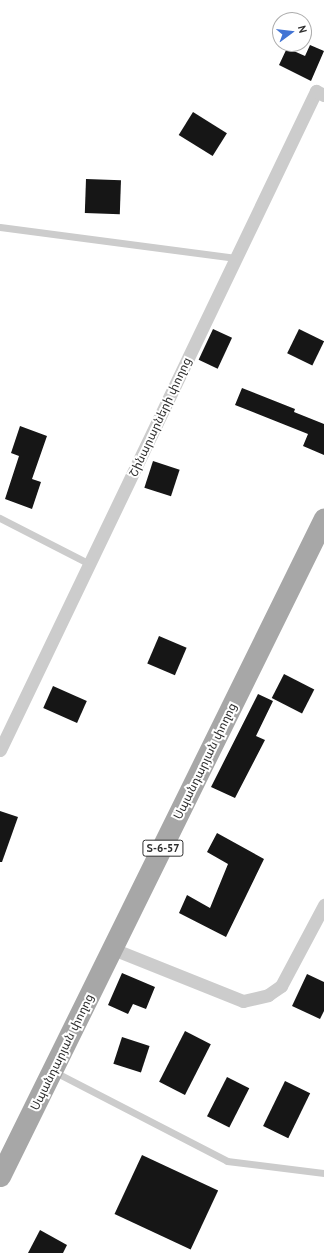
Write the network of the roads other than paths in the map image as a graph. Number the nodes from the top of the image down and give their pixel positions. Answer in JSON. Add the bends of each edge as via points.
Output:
{"nodes":[{"id":1,"x":324,"y":94,"type":"edge"},
{"id":2,"x":0,"y":227,"type":"edge"},
{"id":3,"x":236,"y":258,"type":"junction"},
{"id":4,"x":0,"y":518,"type":"edge"},
{"id":5,"x":324,"y":518,"type":"edge"},
{"id":6,"x":90,"y":564,"type":"junction"},
{"id":7,"x":0,"y":750,"type":"edge"},
{"id":8,"x":324,"y":905,"type":"edge"},
{"id":9,"x":113,"y":949,"type":"junction"},
{"id":10,"x":53,"y":1071,"type":"junction"},
{"id":11,"x":324,"y":1173,"type":"edge"},
{"id":12,"x":0,"y":1176,"type":"edge"}],
"edges":[{"from":1,"to":3,"type":"street","name":"Շինարարների փողոց","via":[[316,91]]},
{"from":2,"to":3,"type":"lane"},
{"from":3,"to":6,"type":"street","name":"Շինարարների փողոց"},
{"from":4,"to":6,"type":"lane"},
{"from":5,"to":9,"type":"main road","name":"Սպանդարյան փողոց","number":"Տ-6-57"},
{"from":6,"to":7,"type":"street","name":"Շինարարների փողոց"},
{"from":8,"to":9,"type":"street","via":[[281,986],[268,995],[243,1001]]},
{"from":9,"to":10,"type":"main road","name":"Սպանդարյան փողոց","number":"Տ-6-57"},
{"from":10,"to":11,"type":"lane","via":[[226,1161]]},
{"from":10,"to":12,"type":"main road","name":"Սպանդարյան փողոց","number":"Տ-6-57"}]}
